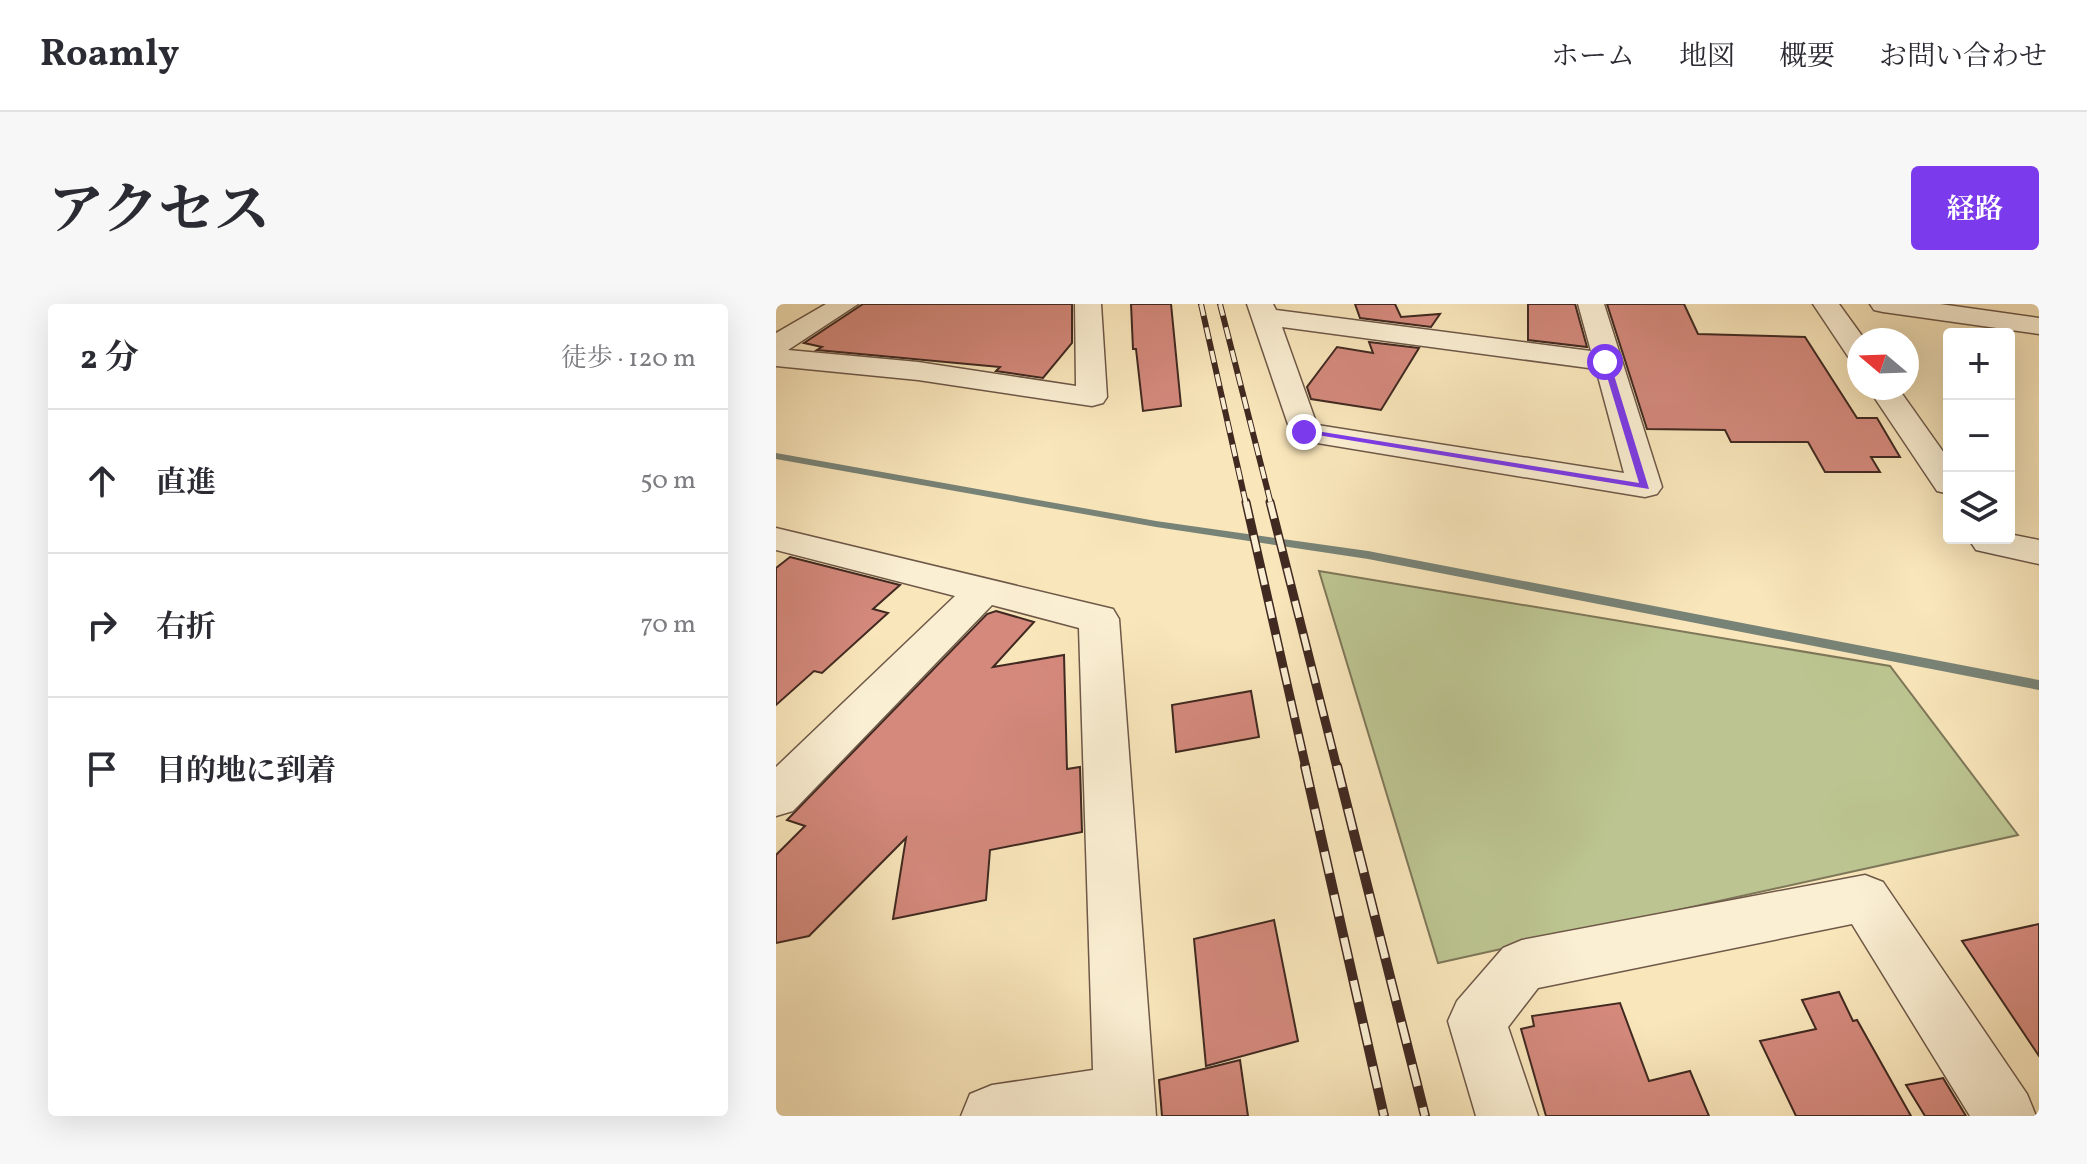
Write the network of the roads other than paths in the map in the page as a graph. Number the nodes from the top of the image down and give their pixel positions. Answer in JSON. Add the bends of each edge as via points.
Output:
{"nodes":[{"id":1,"x":845,"y":304,"type":"edge"},
{"id":2,"x":1088,"y":304,"type":"edge"},
{"id":3,"x":1591,"y":304,"type":"edge"},
{"id":4,"x":1826,"y":304,"type":"edge"},
{"id":5,"x":1883,"y":304,"type":"edge"},
{"id":6,"x":1262,"y":310,"type":"edge"},
{"id":7,"x":2039,"y":326,"type":"edge"},
{"id":8,"x":1847,"y":335,"type":"edge"},
{"id":9,"x":776,"y":345,"type":"edge"},
{"id":10,"x":776,"y":357,"type":"edge"},
{"id":11,"x":1605,"y":362,"type":"junction"},
{"id":12,"x":1891,"y":400,"type":"edge"},
{"id":13,"x":1943,"y":475,"type":"edge"},
{"id":14,"x":776,"y":539,"type":"edge"},
{"id":15,"x":1999,"y":544,"type":"edge"},
{"id":16,"x":2039,"y":552,"type":"edge"},
{"id":17,"x":984,"y":590,"type":"junction"},
{"id":18,"x":776,"y":797,"type":"edge"},
{"id":19,"x":1124,"y":1105,"type":"edge"},
{"id":20,"x":992,"y":1116,"type":"edge"},
{"id":21,"x":1507,"y":1116,"type":"edge"},
{"id":22,"x":2005,"y":1116,"type":"edge"}],
"edges":[{"from":1,"to":9,"type":"street"},
{"from":2,"to":10,"type":"street","via":[[1092,397]]},
{"from":3,"to":11,"type":"street"},
{"from":4,"to":8,"type":"street"},
{"from":5,"to":7,"type":"street"},
{"from":6,"to":11,"type":"street","via":[[1436,328]]},
{"from":6,"to":11,"type":"street","via":[[1304,432],[1645,487]]},
{"from":12,"to":13,"type":"street"},
{"from":14,"to":17,"type":"street"},
{"from":15,"to":16,"type":"street"},
{"from":17,"to":18,"type":"street"},
{"from":17,"to":19,"type":"street","via":[[1099,619]]},
{"from":19,"to":20,"type":"street"},
{"from":21,"to":22,"type":"street","via":[[1477,1021],[1522,966],[1865,898]]}]}
